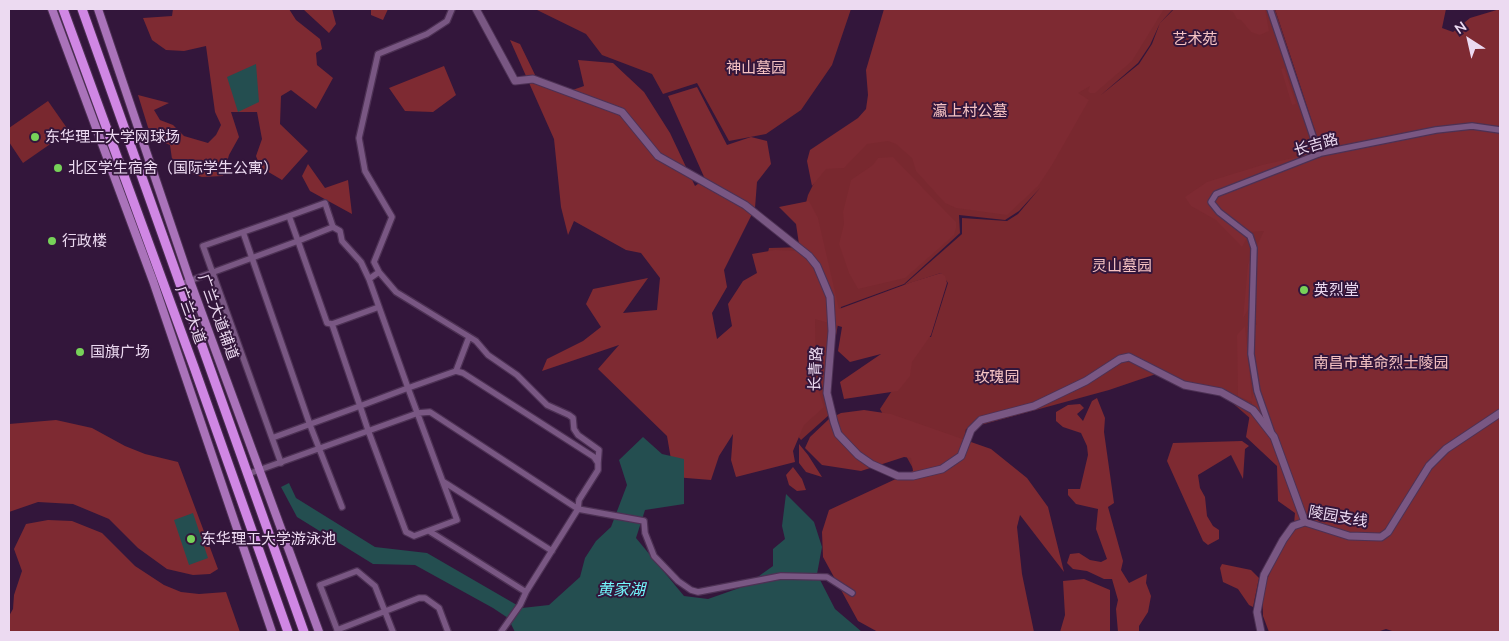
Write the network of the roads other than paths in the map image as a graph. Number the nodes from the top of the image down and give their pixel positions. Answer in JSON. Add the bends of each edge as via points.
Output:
{"nodes":[{"id":1,"x":52,"y":9,"type":"edge"},
{"id":2,"x":63,"y":9,"type":"edge"},
{"id":3,"x":82,"y":9,"type":"edge"},
{"id":4,"x":98,"y":9,"type":"edge"},
{"id":5,"x":452,"y":9,"type":"edge"},
{"id":6,"x":476,"y":9,"type":"edge"},
{"id":7,"x":1270,"y":9,"type":"edge"},
{"id":8,"x":1500,"y":130,"type":"edge"},
{"id":9,"x":1319,"y":154,"type":"junction"},
{"id":10,"x":289,"y":216,"type":"junction"},
{"id":11,"x":333,"y":227,"type":"junction"},
{"id":12,"x":244,"y":232,"type":"junction"},
{"id":13,"x":298,"y":240,"type":"junction"},
{"id":14,"x":252,"y":257,"type":"junction"},
{"id":15,"x":212,"y":272,"type":"junction"},
{"id":16,"x":379,"y":272,"type":"junction"},
{"id":17,"x":368,"y":279,"type":"junction"},
{"id":18,"x":190,"y":280,"type":"junction"},
{"id":19,"x":181,"y":284,"type":"junction"},
{"id":20,"x":379,"y":307,"type":"junction"},
{"id":21,"x":332,"y":324,"type":"junction"},
{"id":22,"x":469,"y":337,"type":"junction"},
{"id":23,"x":456,"y":371,"type":"junction"},
{"id":24,"x":408,"y":388,"type":"junction"},
{"id":25,"x":360,"y":406,"type":"junction"},
{"id":26,"x":418,"y":412,"type":"junction"},
{"id":27,"x":1499,"y":414,"type":"edge"},
{"id":28,"x":310,"y":424,"type":"junction"},
{"id":29,"x":368,"y":430,"type":"junction"},
{"id":30,"x":1274,"y":437,"type":"junction"},
{"id":31,"x":272,"y":438,"type":"junction"},
{"id":32,"x":318,"y":448,"type":"junction"},
{"id":33,"x":281,"y":463,"type":"junction"},
{"id":34,"x":598,"y":463,"type":"junction"},
{"id":35,"x":258,"y":471,"type":"junction"},
{"id":36,"x":248,"y":474,"type":"junction"},
{"id":37,"x":443,"y":482,"type":"junction"},
{"id":38,"x":342,"y":507,"type":"dead end"},
{"id":39,"x":578,"y":509,"type":"junction"},
{"id":40,"x":1305,"y":522,"type":"junction"},
{"id":41,"x":429,"y":531,"type":"junction"},
{"id":42,"x":552,"y":551,"type":"junction"},
{"id":43,"x":526,"y":592,"type":"junction"},
{"id":44,"x":852,"y":592,"type":"dead end"},
{"id":45,"x":385,"y":612,"type":"junction"},
{"id":46,"x":503,"y":630,"type":"edge"},
{"id":47,"x":337,"y":631,"type":"edge"},
{"id":48,"x":272,"y":632,"type":"edge"},
{"id":49,"x":288,"y":632,"type":"edge"},
{"id":50,"x":304,"y":632,"type":"edge"},
{"id":51,"x":319,"y":632,"type":"edge"},
{"id":52,"x":393,"y":632,"type":"edge"},
{"id":53,"x":448,"y":632,"type":"edge"},
{"id":54,"x":1261,"y":632,"type":"edge"}],
"edges":[{"from":1,"to":48,"type":"main road","via":[[153,280]]},
{"from":2,"to":49,"type":"main road","name":"广兰大道"},
{"from":3,"to":19,"type":"main road","name":"广兰大道"},
{"from":4,"to":18,"type":"main road","name":"广兰大道辅道"},
{"from":5,"to":16,"type":"street","via":[[447,21],[427,34],[378,54],[359,138],[365,171],[392,217],[374,262]]},
{"from":6,"to":30,"type":"street","name":"长青路","via":[[515,81],[533,79],[622,112],[658,156],[745,205],[809,256],[824,280],[832,310],[827,393],[831,412],[838,434],[871,464],[898,476],[913,476],[942,468],[961,456],[971,430],[981,420],[1034,406],[1086,381],[1123,357],[1130,357],[1184,385],[1221,392],[1253,410]]},
{"from":7,"to":9,"type":"street"},
{"from":8,"to":9,"type":"street","name":"长吉路","via":[[1472,126],[1436,130]]},
{"from":9,"to":30,"type":"street","name":"长吉路","via":[[1216,194],[1210,202],[1250,236],[1254,248],[1251,354],[1257,391]]},
{"from":10,"to":11,"type":"street","via":[[325,203]]},
{"from":10,"to":12,"type":"street"},
{"from":10,"to":13,"type":"street"},
{"from":11,"to":13,"type":"street"},
{"from":11,"to":17,"type":"street","via":[[340,231],[342,241],[361,262]]},
{"from":12,"to":14,"type":"street"},
{"from":12,"to":15,"type":"street","via":[[203,246]]},
{"from":13,"to":14,"type":"street"},
{"from":13,"to":21,"type":"street","via":[[327,323]]},
{"from":14,"to":15,"type":"street"},
{"from":14,"to":28,"type":"street"},
{"from":15,"to":18,"type":"street"},
{"from":15,"to":31,"type":"street"},
{"from":16,"to":17,"type":"street"},
{"from":16,"to":22,"type":"street","via":[[396,292]]},
{"from":17,"to":20,"type":"street"},
{"from":18,"to":19,"type":"street"},
{"from":18,"to":35,"type":"main road","name":"广兰大道辅道"},
{"from":19,"to":36,"type":"main road","name":"广兰大道"},
{"from":20,"to":21,"type":"street"},
{"from":20,"to":24,"type":"street"},
{"from":21,"to":25,"type":"street"},
{"from":22,"to":23,"type":"street"},
{"from":22,"to":34,"type":"street","via":[[499,365],[517,375],[547,405],[573,418],[576,431],[598,450]]},
{"from":23,"to":24,"type":"street"},
{"from":23,"to":34,"type":"street","via":[[594,457]]},
{"from":24,"to":25,"type":"street"},
{"from":24,"to":26,"type":"street"},
{"from":25,"to":28,"type":"street"},
{"from":25,"to":29,"type":"street"},
{"from":26,"to":29,"type":"street"},
{"from":26,"to":37,"type":"street"},
{"from":26,"to":39,"type":"street","via":[[430,412]]},
{"from":27,"to":40,"type":"street","name":"陵园支线","via":[[1446,449],[1429,466],[1388,532],[1381,537],[1349,536]]},
{"from":28,"to":31,"type":"street"},
{"from":28,"to":32,"type":"street"},
{"from":29,"to":32,"type":"street"},
{"from":29,"to":41,"type":"street","via":[[406,532],[414,536]]},
{"from":30,"to":40,"type":"street"},
{"from":31,"to":33,"type":"street"},
{"from":32,"to":33,"type":"street"},
{"from":32,"to":38,"type":"street"},
{"from":33,"to":35,"type":"street"},
{"from":34,"to":39,"type":"street","via":[[598,470],[579,500]]},
{"from":35,"to":36,"type":"street"},
{"from":35,"to":51,"type":"main road","name":"广兰大道辅道"},
{"from":36,"to":50,"type":"main road","name":"广兰大道"},
{"from":37,"to":41,"type":"street","via":[[457,520]]},
{"from":37,"to":42,"type":"street"},
{"from":39,"to":42,"type":"street"},
{"from":39,"to":44,"type":"street","via":[[644,521],[644,533],[654,556],[678,581],[698,592],[781,576],[827,577]]},
{"from":40,"to":54,"type":"street","name":"陵园支线","via":[[1293,526],[1264,575],[1257,612]]},
{"from":41,"to":43,"type":"street"},
{"from":42,"to":43,"type":"street"},
{"from":43,"to":46,"type":"street"},
{"from":45,"to":47,"type":"street"},
{"from":45,"to":47,"type":"street","via":[[376,586],[357,571],[320,585]]},
{"from":45,"to":52,"type":"street"},
{"from":45,"to":53,"type":"street","via":[[425,598],[439,608]]}]}
